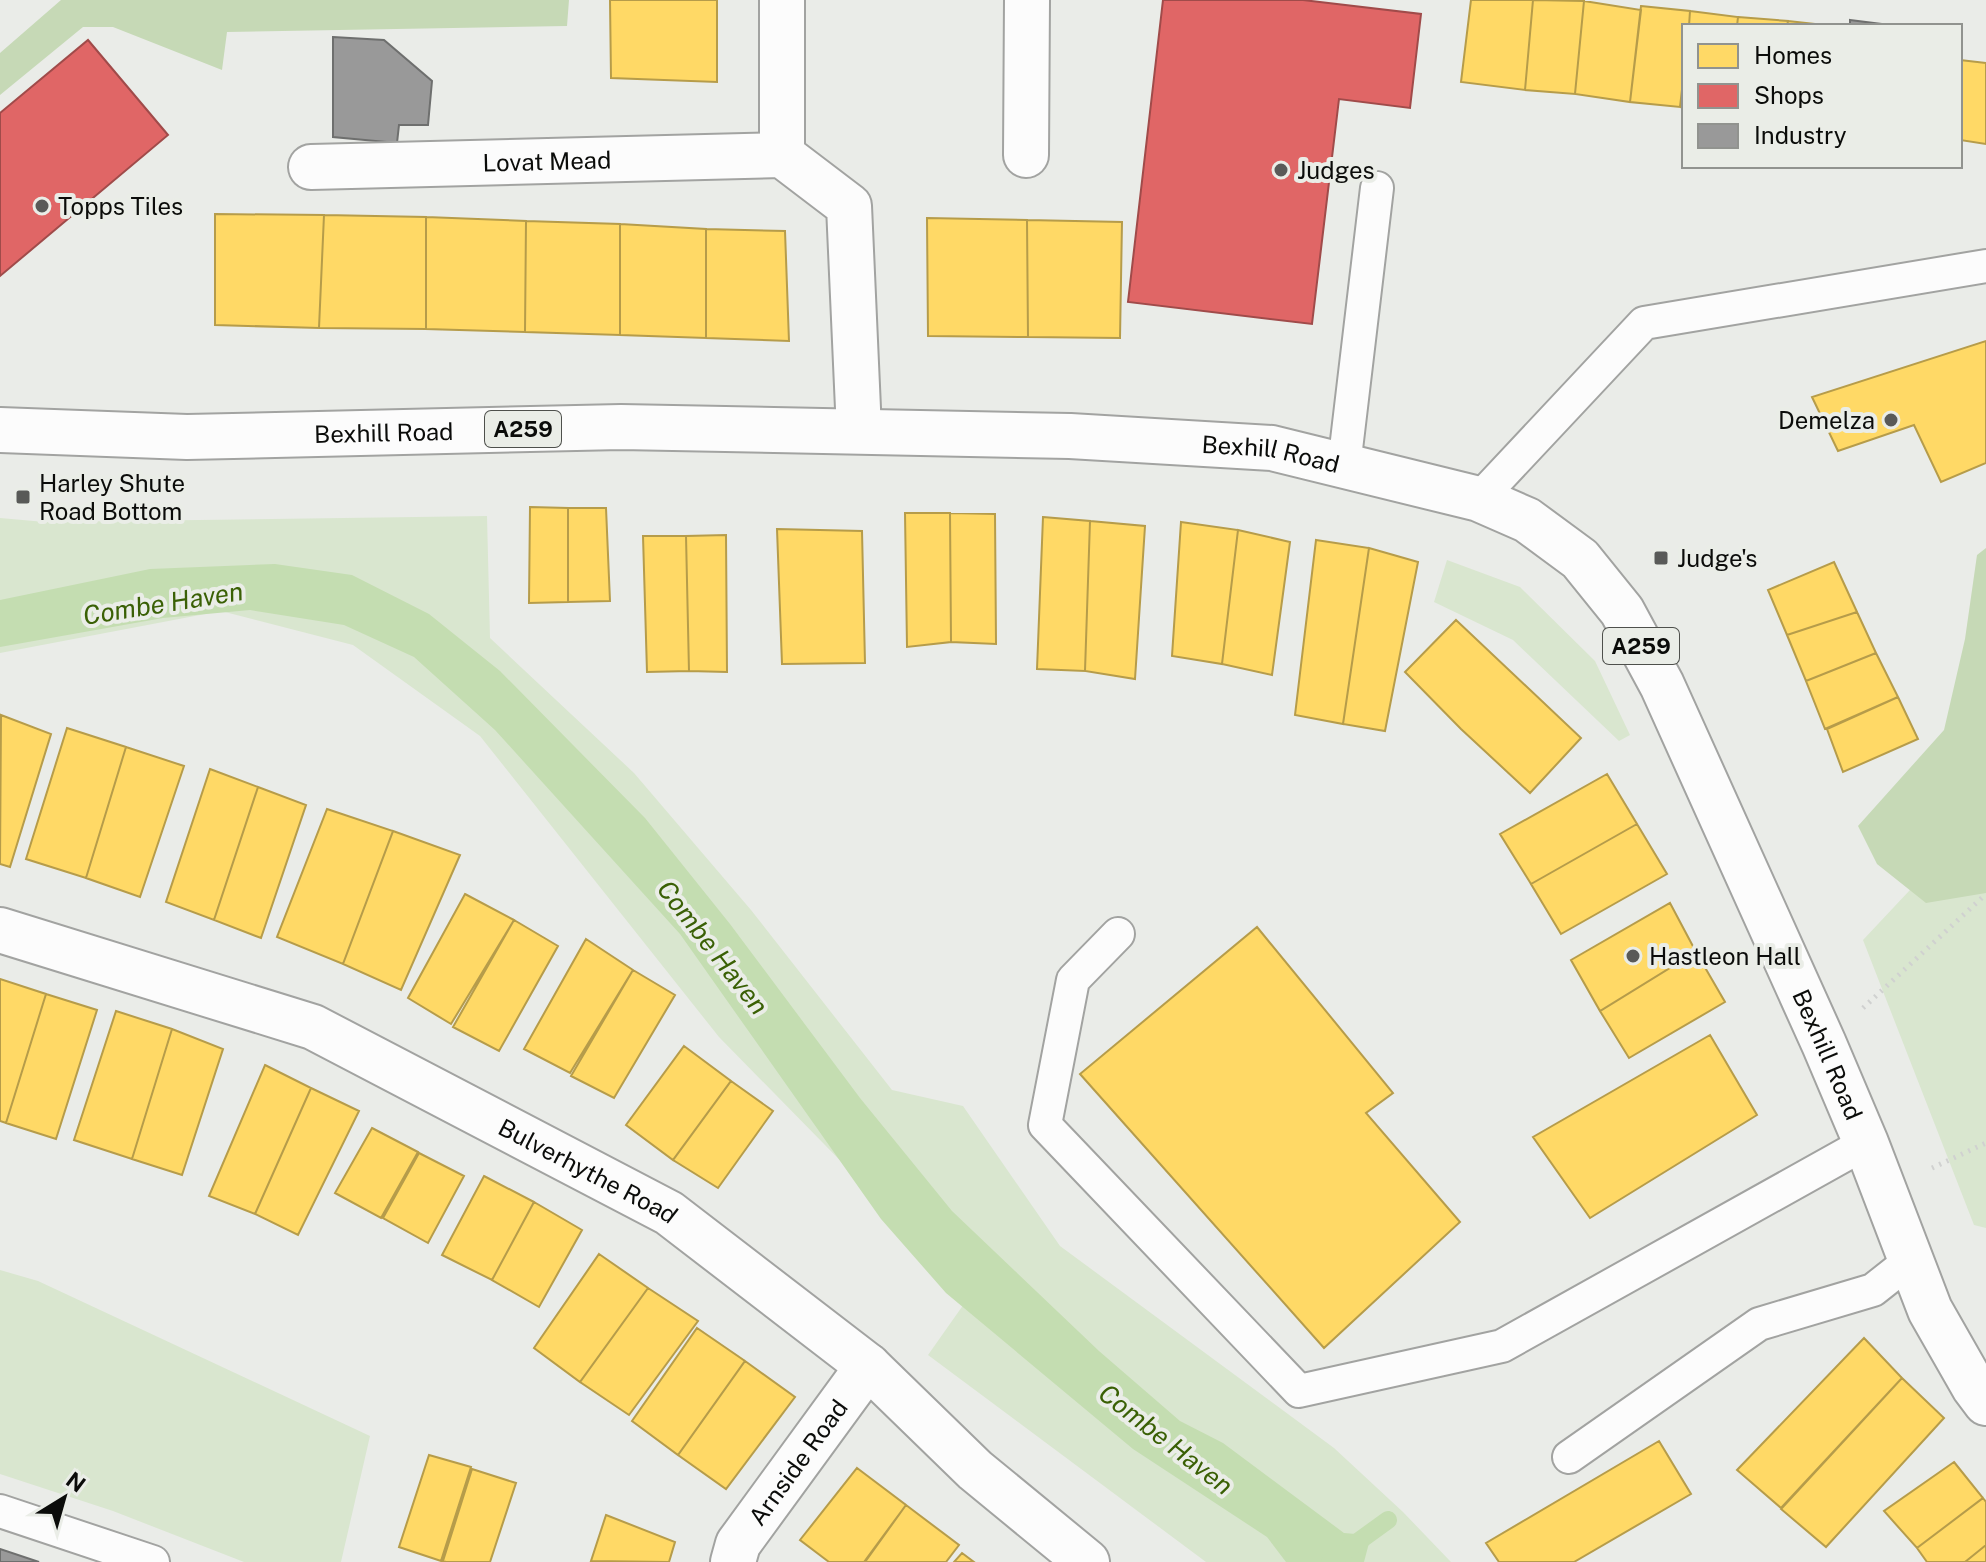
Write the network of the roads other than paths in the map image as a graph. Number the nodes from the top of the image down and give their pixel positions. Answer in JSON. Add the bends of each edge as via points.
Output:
{"nodes":[{"id":1,"x":782,"y":0,"type":"edge"},
{"id":2,"x":1027,"y":0,"type":"edge"},
{"id":3,"x":782,"y":155,"type":"junction"},
{"id":4,"x":1026,"y":155,"type":"dead end"},
{"id":5,"x":311,"y":167,"type":"dead end"},
{"id":6,"x":1377,"y":188,"type":"dead end"},
{"id":7,"x":1986,"y":266,"type":"edge"},
{"id":8,"x":0,"y":430,"type":"edge"},
{"id":9,"x":859,"y":431,"type":"junction"},
{"id":10,"x":1344,"y":466,"type":"junction"},
{"id":11,"x":1479,"y":499,"type":"junction"},
{"id":12,"x":0,"y":930,"type":"edge"},
{"id":13,"x":1118,"y":934,"type":"dead end"},
{"id":14,"x":1866,"y":1143,"type":"junction"},
{"id":15,"x":1911,"y":1260,"type":"junction"},
{"id":16,"x":868,"y":1366,"type":"junction"},
{"id":17,"x":1986,"y":1403,"type":"edge"},
{"id":18,"x":1569,"y":1457,"type":"dead end"},
{"id":19,"x":0,"y":1511,"type":"edge"},
{"id":20,"x":153,"y":1562,"type":"edge"},
{"id":21,"x":733,"y":1562,"type":"edge"},
{"id":22,"x":1087,"y":1562,"type":"edge"}],
"edges":[{"from":1,"to":3,"type":"main road"},
{"from":2,"to":4,"type":"main road"},
{"from":3,"to":5,"type":"main road","name":"Lovat Mead"},
{"from":3,"to":9,"type":"main road","via":[[849,206]]},
{"from":6,"to":10,"type":"lane"},
{"from":7,"to":11,"type":"lane","via":[[1644,323]]},
{"from":8,"to":9,"type":"main road","name":"Bexhill Road","number":"A259","via":[[187,437],[621,427]]},
{"from":9,"to":10,"type":"main road","name":"Bexhill Road","number":"A259","via":[[1272,448]]},
{"from":10,"to":11,"type":"main road","name":"Bexhill Road","number":"A259"},
{"from":11,"to":14,"type":"main road","name":"Bexhill Road","number":"A259","via":[[1527,520],[1580,559],[1622,611],[1681,727]]},
{"from":12,"to":16,"type":"main road","name":"Bulverhythe Road","via":[[313,1027],[669,1213]]},
{"from":13,"to":14,"type":"lane","via":[[1073,980],[1045,1125],[1299,1391],[1502,1346]]},
{"from":14,"to":15,"type":"main road","name":"Bexhill Road","number":"A259"},
{"from":15,"to":17,"type":"main road","name":"Bexhill Road","number":"A259","via":[[1930,1310]]},
{"from":15,"to":18,"type":"lane","via":[[1873,1290],[1759,1324]]},
{"from":16,"to":21,"type":"main road","name":"Arnside Road","via":[[738,1544]]},
{"from":16,"to":22,"type":"main road","name":"Bulverhythe Road","via":[[975,1470]]},
{"from":19,"to":20,"type":"lane"}]}
